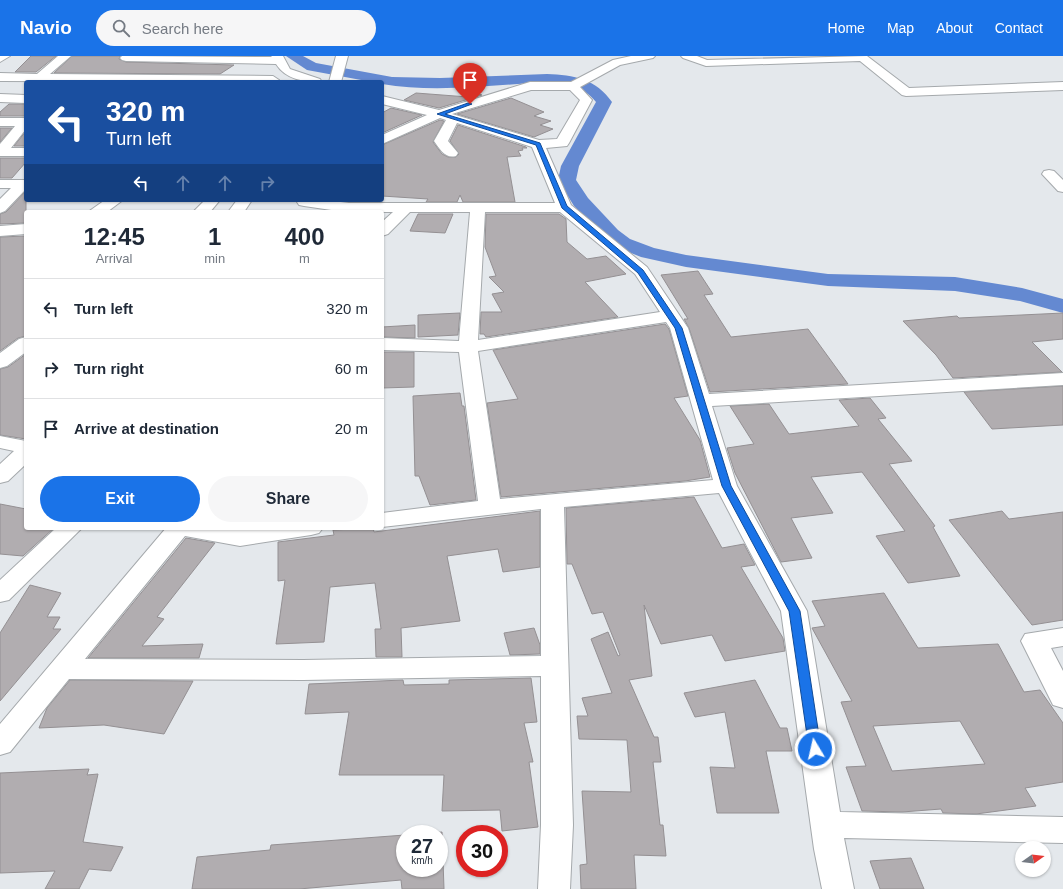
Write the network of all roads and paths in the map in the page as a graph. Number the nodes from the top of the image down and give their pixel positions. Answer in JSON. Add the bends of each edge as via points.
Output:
{"nodes":[{"id":1,"x":4,"y":56,"type":"edge"},
{"id":2,"x":65,"y":56,"type":"edge"},
{"id":3,"x":649,"y":56,"type":"edge"},
{"id":4,"x":687,"y":56,"type":"edge"},
{"id":5,"x":127,"y":57,"type":"edge"},
{"id":6,"x":341,"y":58,"type":"edge"},
{"id":7,"x":0,"y":59,"type":"edge"},
{"id":8,"x":281,"y":63,"type":"edge"},
{"id":9,"x":0,"y":77,"type":"edge"},
{"id":10,"x":40,"y":77,"type":"junction"},
{"id":11,"x":108,"y":78,"type":"junction"},
{"id":12,"x":217,"y":80,"type":"edge"},
{"id":13,"x":272,"y":80,"type":"edge"},
{"id":14,"x":312,"y":80,"type":"edge"},
{"id":15,"x":336,"y":80,"type":"edge"},
{"id":16,"x":573,"y":86,"type":"junction"},
{"id":17,"x":1063,"y":86,"type":"edge"},
{"id":18,"x":0,"y":98,"type":"edge"},
{"id":19,"x":24,"y":99,"type":"edge"},
{"id":20,"x":384,"y":100,"type":"edge"},
{"id":21,"x":446,"y":116,"type":"junction"},
{"id":22,"x":0,"y":122,"type":"edge"},
{"id":23,"x":24,"y":122,"type":"edge"},
{"id":24,"x":24,"y":123,"type":"edge"},
{"id":25,"x":384,"y":139,"type":"edge"},
{"id":26,"x":538,"y":144,"type":"junction"},
{"id":27,"x":1,"y":152,"type":"edge"},
{"id":28,"x":24,"y":152,"type":"edge"},
{"id":29,"x":451,"y":153,"type":"dead end"},
{"id":30,"x":1049,"y":174,"type":"dead end"},
{"id":31,"x":0,"y":184,"type":"edge"},
{"id":32,"x":24,"y":184,"type":"edge"},
{"id":33,"x":1063,"y":188,"type":"edge"},
{"id":34,"x":113,"y":202,"type":"edge"},
{"id":35,"x":211,"y":202,"type":"edge"},
{"id":36,"x":304,"y":202,"type":"edge"},
{"id":37,"x":311,"y":202,"type":"edge"},
{"id":38,"x":478,"y":207,"type":"junction"},
{"id":39,"x":564,"y":207,"type":"junction"},
{"id":40,"x":0,"y":208,"type":"edge"},
{"id":41,"x":406,"y":208,"type":"junction"},
{"id":42,"x":99,"y":210,"type":"edge"},
{"id":43,"x":203,"y":210,"type":"edge"},
{"id":44,"x":295,"y":210,"type":"edge"},
{"id":45,"x":24,"y":229,"type":"edge"},
{"id":46,"x":384,"y":229,"type":"edge"},
{"id":47,"x":0,"y":231,"type":"edge"},
{"id":48,"x":671,"y":316,"type":"junction"},
{"id":49,"x":24,"y":344,"type":"edge"},
{"id":50,"x":384,"y":344,"type":"edge"},
{"id":51,"x":468,"y":347,"type":"junction"},
{"id":52,"x":0,"y":362,"type":"edge"},
{"id":53,"x":1063,"y":379,"type":"edge"},
{"id":54,"x":701,"y":401,"type":"junction"},
{"id":55,"x":0,"y":442,"type":"edge"},
{"id":56,"x":24,"y":447,"type":"edge"},
{"id":57,"x":24,"y":454,"type":"edge"},
{"id":58,"x":0,"y":476,"type":"edge"},
{"id":59,"x":726,"y":486,"type":"junction"},
{"id":60,"x":552,"y":502,"type":"junction"},
{"id":61,"x":490,"y":507,"type":"junction"},
{"id":62,"x":384,"y":520,"type":"edge"},
{"id":63,"x":68,"y":530,"type":"edge"},
{"id":64,"x":177,"y":530,"type":"edge"},
{"id":65,"x":191,"y":530,"type":"edge"},
{"id":66,"x":297,"y":530,"type":"edge"},
{"id":67,"x":0,"y":594,"type":"edge"},
{"id":68,"x":1063,"y":637,"type":"edge"},
{"id":69,"x":554,"y":666,"type":"junction"},
{"id":70,"x":62,"y":669,"type":"junction"},
{"id":71,"x":1063,"y":698,"type":"edge"},
{"id":72,"x":0,"y":744,"type":"edge"},
{"id":73,"x":827,"y":826,"type":"junction"},
{"id":74,"x":1063,"y":830,"type":"edge"},
{"id":75,"x":554,"y":889,"type":"edge"},
{"id":76,"x":838,"y":889,"type":"edge"}],
"edges":[{"from":1,"to":7,"type":"street"},
{"from":2,"to":10,"type":"street"},
{"from":3,"to":16,"type":"street","via":[[617,62]]},
{"from":4,"to":17,"type":"street","via":[[706,62],[863,58],[906,92]]},
{"from":5,"to":8,"type":"street"},
{"from":5,"to":11,"type":"street"},
{"from":6,"to":15,"type":"street"},
{"from":8,"to":13,"type":"street"},
{"from":8,"to":14,"type":"street"},
{"from":9,"to":10,"type":"street"},
{"from":10,"to":11,"type":"street"},
{"from":11,"to":12,"type":"street"},
{"from":16,"to":21,"type":"street","via":[[530,86]]},
{"from":16,"to":26,"type":"street","via":[[586,100],[562,143]]},
{"from":18,"to":19,"type":"street"},
{"from":20,"to":21,"type":"street"},
{"from":21,"to":25,"type":"street"},
{"from":21,"to":26,"type":"street"},
{"from":21,"to":29,"type":"street","via":[[441,140]]},
{"from":22,"to":23,"type":"street"},
{"from":24,"to":27,"type":"street"},
{"from":26,"to":39,"type":"street"},
{"from":27,"to":28,"type":"street"},
{"from":30,"to":33,"type":"street"},
{"from":31,"to":32,"type":"street"},
{"from":32,"to":40,"type":"street"},
{"from":34,"to":42,"type":"street"},
{"from":35,"to":43,"type":"street"},
{"from":36,"to":44,"type":"street"},
{"from":37,"to":41,"type":"street","via":[[349,208]]},
{"from":38,"to":39,"type":"street"},
{"from":38,"to":41,"type":"street"},
{"from":38,"to":51,"type":"street"},
{"from":39,"to":48,"type":"street","via":[[641,271]]},
{"from":41,"to":46,"type":"street"},
{"from":45,"to":47,"type":"street"},
{"from":48,"to":51,"type":"street"},
{"from":48,"to":54,"type":"street","via":[[679,328]]},
{"from":49,"to":52,"type":"street"},
{"from":50,"to":51,"type":"street"},
{"from":51,"to":61,"type":"street"},
{"from":53,"to":54,"type":"street"},
{"from":54,"to":59,"type":"street"},
{"from":55,"to":56,"type":"street"},
{"from":57,"to":58,"type":"street"},
{"from":59,"to":60,"type":"street"},
{"from":59,"to":73,"type":"street","via":[[794,611]]},
{"from":60,"to":61,"type":"street"},
{"from":60,"to":69,"type":"street"},
{"from":61,"to":62,"type":"street"},
{"from":63,"to":67,"type":"street"},
{"from":64,"to":70,"type":"street"},
{"from":65,"to":66,"type":"street","via":[[240,538]]},
{"from":68,"to":71,"type":"street","via":[[1034,641]]},
{"from":69,"to":70,"type":"street","via":[[303,670]]},
{"from":69,"to":75,"type":"street"},
{"from":70,"to":72,"type":"street"},
{"from":73,"to":74,"type":"street"},
{"from":73,"to":76,"type":"street"}]}
